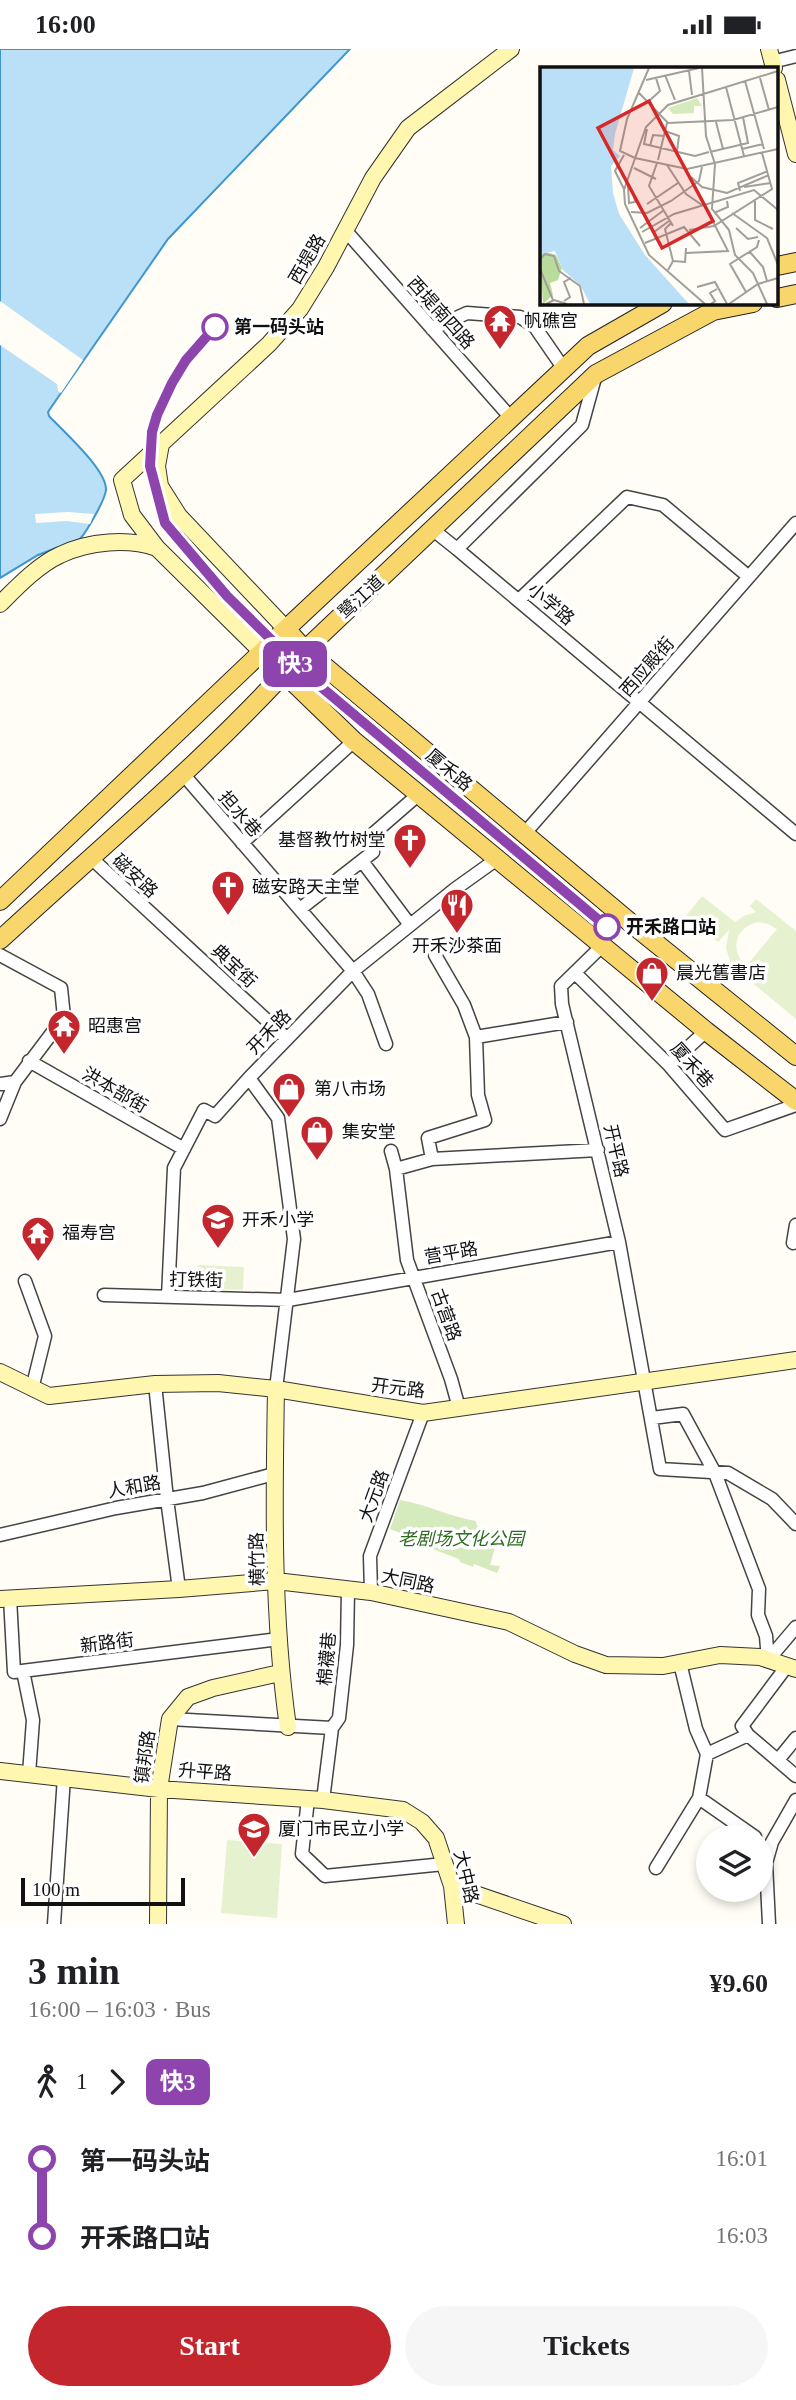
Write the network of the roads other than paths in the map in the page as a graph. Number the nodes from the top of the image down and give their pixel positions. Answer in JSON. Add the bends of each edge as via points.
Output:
{"nodes":[{"id":1,"x":511,"y":49,"type":"edge"},
{"id":2,"x":796,"y":55,"type":"edge"},
{"id":3,"x":771,"y":60,"type":"edge"},
{"id":4,"x":778,"y":84,"type":"edge"},
{"id":5,"x":796,"y":154,"type":"edge"},
{"id":6,"x":345,"y":230,"type":"junction"},
{"id":7,"x":796,"y":262,"type":"edge"},
{"id":8,"x":778,"y":266,"type":"edge"},
{"id":9,"x":796,"y":294,"type":"edge"},
{"id":10,"x":778,"y":298,"type":"edge"},
{"id":11,"x":660,"y":305,"type":"edge"},
{"id":12,"x":743,"y":305,"type":"edge"},
{"id":13,"x":432,"y":329,"type":"junction"},
{"id":14,"x":564,"y":369,"type":"junction"},
{"id":15,"x":596,"y":374,"type":"junction"},
{"id":16,"x":512,"y":419,"type":"junction"},
{"id":17,"x":161,"y":444,"type":"junction"},
{"id":18,"x":796,"y":523,"type":"edge"},
{"id":19,"x":432,"y":529,"type":"junction"},
{"id":20,"x":158,"y":548,"type":"junction"},
{"id":21,"x":457,"y":549,"type":"junction"},
{"id":22,"x":749,"y":577,"type":"junction"},
{"id":23,"x":519,"y":600,"type":"junction"},
{"id":24,"x":0,"y":604,"type":"edge"},
{"id":25,"x":286,"y":629,"type":"junction"},
{"id":26,"x":305,"y":650,"type":"junction"},
{"id":27,"x":262,"y":652,"type":"junction"},
{"id":28,"x":284,"y":673,"type":"junction"},
{"id":29,"x":640,"y":702,"type":"junction"},
{"id":30,"x":354,"y":741,"type":"junction"},
{"id":31,"x":183,"y":774,"type":"junction"},
{"id":32,"x":419,"y":794,"type":"junction"},
{"id":33,"x":525,"y":833,"type":"junction"},
{"id":34,"x":796,"y":834,"type":"edge"},
{"id":35,"x":242,"y":843,"type":"junction"},
{"id":36,"x":90,"y":857,"type":"junction"},
{"id":37,"x":497,"y":859,"type":"junction"},
{"id":38,"x":362,"y":861,"type":"junction"},
{"id":39,"x":0,"y":901,"type":"edge"},
{"id":40,"x":300,"y":909,"type":"junction"},
{"id":41,"x":158,"y":920,"type":"joint"},
{"id":42,"x":410,"y":925,"type":"junction"},
{"id":43,"x":0,"y":940,"type":"edge"},
{"id":44,"x":602,"y":946,"type":"junction"},
{"id":45,"x":0,"y":955,"type":"edge"},
{"id":46,"x":435,"y":955,"type":"dead end"},
{"id":47,"x":353,"y":971,"type":"junction"},
{"id":48,"x":576,"y":974,"type":"junction"},
{"id":49,"x":568,"y":1022,"type":"junction"},
{"id":50,"x":706,"y":1031,"type":"junction"},
{"id":51,"x":476,"y":1037,"type":"junction"},
{"id":52,"x":286,"y":1038,"type":"junction"},
{"id":53,"x":386,"y":1044,"type":"dead end"},
{"id":54,"x":796,"y":1056,"type":"edge"},
{"id":55,"x":29,"y":1061,"type":"junction"},
{"id":56,"x":669,"y":1065,"type":"junction"},
{"id":57,"x":249,"y":1078,"type":"junction"},
{"id":58,"x":15,"y":1082,"type":"junction"},
{"id":59,"x":0,"y":1084,"type":"edge"},
{"id":60,"x":796,"y":1103,"type":"edge"},
{"id":61,"x":0,"y":1119,"type":"edge"},
{"id":62,"x":184,"y":1149,"type":"junction"},
{"id":63,"x":598,"y":1150,"type":"junction"},
{"id":64,"x":391,"y":1151,"type":"dead end"},
{"id":65,"x":432,"y":1159,"type":"junction"},
{"id":66,"x":396,"y":1169,"type":"junction"},
{"id":67,"x":796,"y":1225,"type":"edge"},
{"id":68,"x":796,"y":1242,"type":"edge"},
{"id":69,"x":619,"y":1243,"type":"junction"},
{"id":70,"x":413,"y":1277,"type":"junction"},
{"id":71,"x":25,"y":1281,"type":"dead end"},
{"id":72,"x":104,"y":1295,"type":"dead end"},
{"id":73,"x":168,"y":1297,"type":"junction"},
{"id":74,"x":288,"y":1300,"type":"junction"},
{"id":75,"x":796,"y":1360,"type":"edge"},
{"id":76,"x":0,"y":1372,"type":"edge"},
{"id":77,"x":646,"y":1382,"type":"junction"},
{"id":78,"x":155,"y":1384,"type":"junction"},
{"id":79,"x":32,"y":1389,"type":"junction"},
{"id":80,"x":276,"y":1389,"type":"junction"},
{"id":81,"x":459,"y":1408,"type":"junction"},
{"id":82,"x":423,"y":1413,"type":"junction"},
{"id":83,"x":652,"y":1418,"type":"junction"},
{"id":84,"x":715,"y":1473,"type":"junction"},
{"id":85,"x":274,"y":1474,"type":"junction"},
{"id":86,"x":167,"y":1499,"type":"junction"},
{"id":87,"x":796,"y":1524,"type":"edge"},
{"id":88,"x":0,"y":1535,"type":"edge"},
{"id":89,"x":276,"y":1581,"type":"junction"},
{"id":90,"x":179,"y":1589,"type":"junction"},
{"id":91,"x":348,"y":1590,"type":"junction"},
{"id":92,"x":371,"y":1592,"type":"junction"},
{"id":93,"x":5,"y":1598,"type":"edge"},
{"id":94,"x":796,"y":1627,"type":"edge"},
{"id":95,"x":279,"y":1639,"type":"junction"},
{"id":96,"x":768,"y":1660,"type":"junction"},
{"id":97,"x":680,"y":1663,"type":"junction"},
{"id":98,"x":791,"y":1668,"type":"edge"},
{"id":99,"x":23,"y":1671,"type":"junction"},
{"id":100,"x":280,"y":1673,"type":"junction"},
{"id":101,"x":170,"y":1719,"type":"junction"},
{"id":102,"x":288,"y":1727,"type":"junction"},
{"id":103,"x":332,"y":1728,"type":"junction"},
{"id":104,"x":748,"y":1735,"type":"junction"},
{"id":105,"x":796,"y":1738,"type":"edge"},
{"id":106,"x":707,"y":1754,"type":"junction"},
{"id":107,"x":778,"y":1760,"type":"junction"},
{"id":108,"x":0,"y":1771,"type":"edge"},
{"id":109,"x":29,"y":1774,"type":"junction"},
{"id":110,"x":796,"y":1776,"type":"edge"},
{"id":111,"x":64,"y":1777,"type":"junction"},
{"id":112,"x":159,"y":1789,"type":"junction"},
{"id":113,"x":699,"y":1798,"type":"junction"},
{"id":114,"x":315,"y":1800,"type":"junction"},
{"id":115,"x":796,"y":1801,"type":"edge"},
{"id":116,"x":738,"y":1825,"type":"edge"},
{"id":117,"x":773,"y":1835,"type":"edge"},
{"id":118,"x":444,"y":1864,"type":"junction"},
{"id":119,"x":656,"y":1868,"type":"dead end"},
{"id":120,"x":452,"y":1886,"type":"junction"},
{"id":121,"x":768,"y":1902,"type":"edge"},
{"id":122,"x":54,"y":1924,"type":"edge"},
{"id":123,"x":158,"y":1924,"type":"edge"},
{"id":124,"x":456,"y":1924,"type":"edge"},
{"id":125,"x":563,"y":1924,"type":"edge"},
{"id":126,"x":769,"y":1924,"type":"edge"}],
"edges":[{"from":1,"to":6,"type":"street","name":"西堤路","via":[[408,128],[373,178]]},
{"from":2,"to":3,"type":"street"},
{"from":4,"to":5,"type":"street"},
{"from":6,"to":13,"type":"street","name":"西堤南四路"},
{"from":6,"to":17,"type":"street","name":"西堤路","via":[[285,327]]},
{"from":7,"to":8,"type":"main road"},
{"from":9,"to":10,"type":"main road"},
{"from":11,"to":14,"type":"main road","name":"鹭江道","via":[[588,346]]},
{"from":12,"to":15,"type":"main road","name":"鹭江道","via":[[713,311]]},
{"from":13,"to":14,"type":"street","via":[[467,313],[520,317],[535,327]]},
{"from":13,"to":16,"type":"street","name":"西堤南四路"},
{"from":14,"to":16,"type":"main road","name":"鹭江道"},
{"from":15,"to":19,"type":"main road","name":"鹭江道"},
{"from":15,"to":21,"type":"street","via":[[582,425]]},
{"from":16,"to":25,"type":"main road","name":"鹭江道"},
{"from":17,"to":20,"type":"street","name":"西堤路","via":[[122,480],[132,515]]},
{"from":17,"to":25,"type":"street","name":"厦禾路","via":[[160,486],[179,516]]},
{"from":18,"to":22,"type":"street","name":"西应殿街"},
{"from":19,"to":21,"type":"street","name":"小学路"},
{"from":19,"to":26,"type":"main road","name":"鹭江道"},
{"from":20,"to":24,"type":"street","via":[[125,541],[61,554]]},
{"from":20,"to":27,"type":"street"},
{"from":21,"to":23,"type":"street","name":"小学路"},
{"from":22,"to":23,"type":"street","via":[[663,505],[627,497]]},
{"from":22,"to":29,"type":"street","name":"西应殿街"},
{"from":23,"to":29,"type":"street","name":"小学路"},
{"from":25,"to":26,"type":"main road","name":"厦禾路"},
{"from":25,"to":27,"type":"main road","name":"鹭江道"},
{"from":26,"to":28,"type":"main road","name":"鹭江道"},
{"from":26,"to":33,"type":"main road","name":"厦禾路"},
{"from":27,"to":28,"type":"main road"},
{"from":27,"to":39,"type":"main road","name":"鹭江道"},
{"from":28,"to":30,"type":"main road"},
{"from":28,"to":31,"type":"main road","name":"鹭江道"},
{"from":29,"to":33,"type":"street","name":"西应殿街"},
{"from":29,"to":34,"type":"street","name":"小学路"},
{"from":30,"to":32,"type":"main road"},
{"from":30,"to":35,"type":"street"},
{"from":31,"to":35,"type":"street","name":"担水巷"},
{"from":31,"to":36,"type":"main road","name":"鹭江道"},
{"from":32,"to":37,"type":"main road"},
{"from":32,"to":38,"type":"street","via":[[366,840],[373,852]]},
{"from":33,"to":54,"type":"main road","name":"厦禾路"},
{"from":35,"to":40,"type":"street","name":"担水巷"},
{"from":36,"to":41,"type":"street","name":"磁安路"},
{"from":36,"to":43,"type":"main road","name":"鹭江道"},
{"from":37,"to":42,"type":"street","name":"开禾路"},
{"from":37,"to":44,"type":"main road"},
{"from":38,"to":40,"type":"street"},
{"from":38,"to":42,"type":"street"},
{"from":40,"to":47,"type":"street","name":"担水巷"},
{"from":41,"to":52,"type":"street","name":"典宝街"},
{"from":42,"to":47,"type":"street","name":"开禾路"},
{"from":44,"to":48,"type":"street","name":"开平路"},
{"from":44,"to":50,"type":"main road"},
{"from":45,"to":55,"type":"street","via":[[61,988],[64,1017]]},
{"from":46,"to":51,"type":"street","via":[[464,1005]]},
{"from":47,"to":52,"type":"street","name":"开禾路"},
{"from":47,"to":53,"type":"street","name":"担水巷","via":[[368,994]]},
{"from":48,"to":49,"type":"street","name":"开平路","via":[[561,986]]},
{"from":48,"to":56,"type":"street","name":"厦禾巷"},
{"from":49,"to":51,"type":"street"},
{"from":49,"to":63,"type":"street","name":"开平路"},
{"from":50,"to":56,"type":"street"},
{"from":50,"to":60,"type":"main road"},
{"from":51,"to":65,"type":"street","via":[[478,1095],[485,1120],[428,1138]]},
{"from":52,"to":57,"type":"street","name":"开禾路"},
{"from":55,"to":58,"type":"street"},
{"from":55,"to":62,"type":"street","name":"洪本部街"},
{"from":56,"to":60,"type":"street","name":"厦禾巷","via":[[725,1130]]},
{"from":57,"to":62,"type":"street","via":[[215,1116],[204,1110]]},
{"from":57,"to":74,"type":"street","name":"开禾路","via":[[278,1118],[294,1239]]},
{"from":58,"to":59,"type":"street"},
{"from":58,"to":61,"type":"street"},
{"from":62,"to":73,"type":"street","via":[[174,1168]]},
{"from":63,"to":65,"type":"street"},
{"from":63,"to":69,"type":"street","name":"开平路"},
{"from":64,"to":66,"type":"street","name":"古营路"},
{"from":65,"to":66,"type":"street"},
{"from":66,"to":70,"type":"street","name":"古营路"},
{"from":67,"to":68,"type":"street"},
{"from":69,"to":70,"type":"street","name":"营平路"},
{"from":69,"to":77,"type":"street","name":"开平路"},
{"from":70,"to":74,"type":"street","name":"营平路"},
{"from":70,"to":81,"type":"street","name":"古营路"},
{"from":71,"to":79,"type":"street","via":[[45,1336]]},
{"from":72,"to":73,"type":"street","name":"打铁街"},
{"from":73,"to":74,"type":"street","name":"打铁街"},
{"from":74,"to":80,"type":"street","name":"开禾路"},
{"from":75,"to":77,"type":"street","name":"开元路"},
{"from":76,"to":79,"type":"street","name":"开元路"},
{"from":77,"to":81,"type":"street","name":"开元路"},
{"from":77,"to":83,"type":"street","name":"开平路"},
{"from":78,"to":79,"type":"street","name":"开元路","via":[[49,1396]]},
{"from":78,"to":80,"type":"street","name":"开元路","via":[[218,1383]]},
{"from":78,"to":86,"type":"street"},
{"from":80,"to":82,"type":"street","name":"开元路"},
{"from":80,"to":85,"type":"street","name":"横竹路"},
{"from":81,"to":82,"type":"street","name":"开元路"},
{"from":82,"to":92,"type":"street","name":"大元路","via":[[370,1556]]},
{"from":83,"to":84,"type":"street","via":[[684,1414]]},
{"from":83,"to":84,"type":"street","name":"开平路","via":[[660,1469]]},
{"from":84,"to":87,"type":"street","via":[[728,1473],[772,1499]]},
{"from":84,"to":96,"type":"street","via":[[759,1589],[758,1615]]},
{"from":85,"to":86,"type":"street","name":"人和路"},
{"from":85,"to":89,"type":"street","name":"横竹路"},
{"from":86,"to":88,"type":"street","name":"人和路"},
{"from":86,"to":90,"type":"street"},
{"from":89,"to":90,"type":"street","name":"大同路"},
{"from":89,"to":91,"type":"street","name":"大同路"},
{"from":89,"to":95,"type":"street","name":"横竹路"},
{"from":90,"to":93,"type":"street","name":"大同路"},
{"from":91,"to":92,"type":"street","name":"大同路"},
{"from":91,"to":103,"type":"street","name":"棉襪巷","via":[[348,1645],[339,1718]]},
{"from":92,"to":97,"type":"street","name":"大同路","via":[[509,1622],[606,1665]]},
{"from":93,"to":99,"type":"street","via":[[13,1672]]},
{"from":94,"to":96,"type":"street"},
{"from":95,"to":99,"type":"street","name":"新路街"},
{"from":95,"to":100,"type":"street","name":"横竹路"},
{"from":96,"to":97,"type":"street","name":"大同路","via":[[720,1655]]},
{"from":96,"to":98,"type":"street","name":"大同路"},
{"from":97,"to":106,"type":"street","via":[[696,1730]]},
{"from":98,"to":104,"type":"street","via":[[743,1725]]},
{"from":99,"to":109,"type":"street","via":[[33,1720]]},
{"from":100,"to":101,"type":"street","name":"镇邦路","via":[[188,1697]]},
{"from":100,"to":102,"type":"street","name":"横竹路"},
{"from":101,"to":102,"type":"street"},
{"from":101,"to":112,"type":"street","name":"镇邦路"},
{"from":102,"to":103,"type":"street"},
{"from":103,"to":114,"type":"street","name":"棉襪巷"},
{"from":104,"to":106,"type":"street"},
{"from":104,"to":107,"type":"street"},
{"from":105,"to":107,"type":"street"},
{"from":106,"to":113,"type":"street"},
{"from":107,"to":110,"type":"street"},
{"from":108,"to":109,"type":"street","name":"升平路"},
{"from":109,"to":111,"type":"street","name":"升平路"},
{"from":111,"to":112,"type":"street","name":"升平路"},
{"from":111,"to":122,"type":"street"},
{"from":112,"to":114,"type":"street","name":"升平路"},
{"from":112,"to":123,"type":"street","name":"镇邦路"},
{"from":113,"to":116,"type":"street"},
{"from":113,"to":119,"type":"street"},
{"from":114,"to":118,"type":"street","name":"大中路","via":[[403,1809],[436,1838]]},
{"from":114,"to":118,"type":"street","name":"棉襪巷","via":[[302,1854],[325,1876]]},
{"from":115,"to":117,"type":"street"},
{"from":118,"to":120,"type":"street","name":"大中路"},
{"from":120,"to":124,"type":"street","name":"大中路"},
{"from":120,"to":125,"type":"street"},
{"from":121,"to":126,"type":"street"}]}
